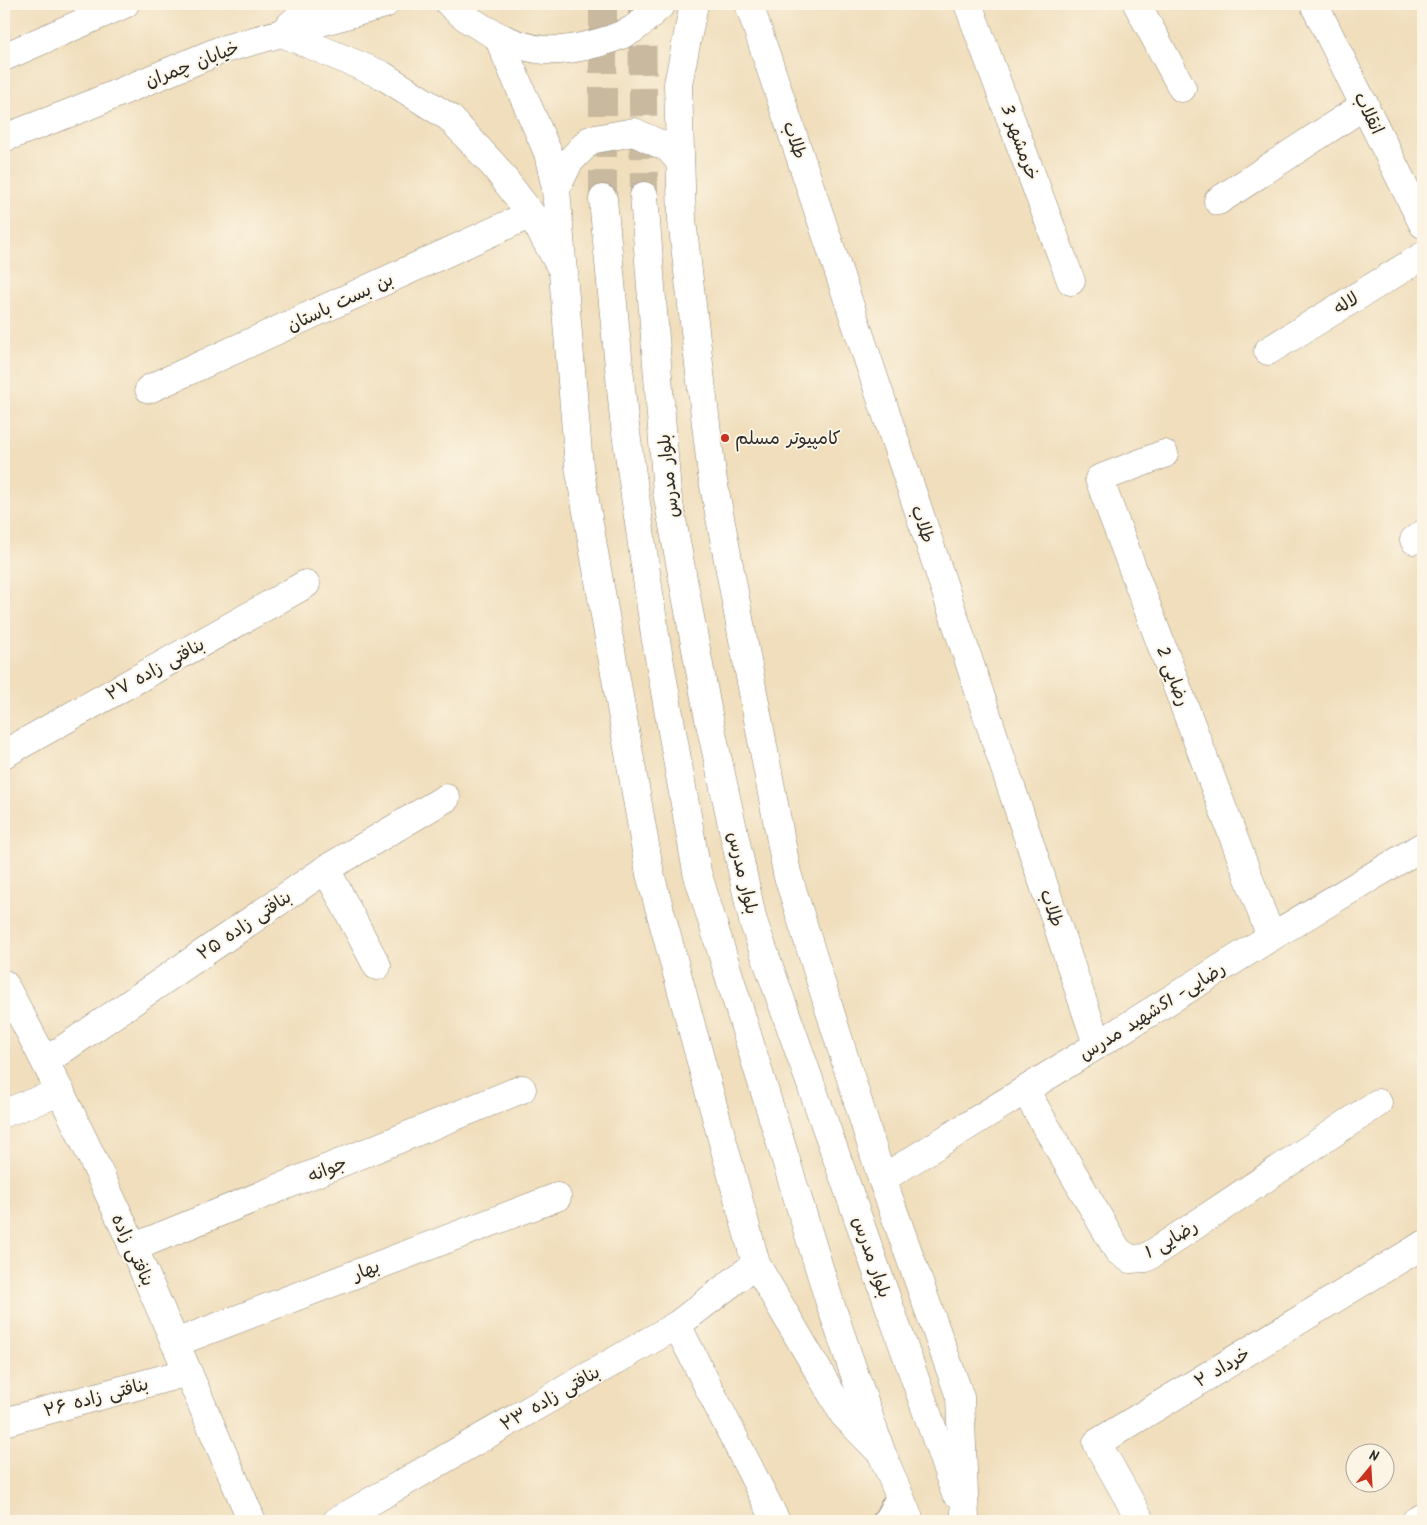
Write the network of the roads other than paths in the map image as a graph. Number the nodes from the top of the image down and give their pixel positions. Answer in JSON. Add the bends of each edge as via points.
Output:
{"nodes":[{"id":1,"x":125,"y":4,"type":"edge"},
{"id":2,"x":304,"y":4,"type":"edge"},
{"id":3,"x":384,"y":4,"type":"edge"},
{"id":4,"x":450,"y":4,"type":"edge"},
{"id":5,"x":662,"y":4,"type":"edge"},
{"id":6,"x":694,"y":4,"type":"edge"},
{"id":7,"x":749,"y":4,"type":"edge"},
{"id":8,"x":968,"y":4,"type":"edge"},
{"id":9,"x":1137,"y":4,"type":"edge"},
{"id":10,"x":1314,"y":4,"type":"edge"},
{"id":11,"x":282,"y":33,"type":"junction"},
{"id":12,"x":498,"y":36,"type":"junction"},
{"id":13,"x":4,"y":57,"type":"edge"},
{"id":14,"x":1182,"y":88,"type":"dead end"},
{"id":15,"x":1366,"y":105,"type":"junction"},
{"id":16,"x":4,"y":138,"type":"edge"},
{"id":17,"x":680,"y":162,"type":"junction"},
{"id":18,"x":556,"y":189,"type":"junction"},
{"id":19,"x":644,"y":196,"type":"tunnel mouth"},
{"id":20,"x":603,"y":199,"type":"tunnel mouth"},
{"id":21,"x":1218,"y":201,"type":"dead end"},
{"id":22,"x":531,"y":214,"type":"junction"},
{"id":23,"x":1423,"y":224,"type":"edge"},
{"id":24,"x":1423,"y":256,"type":"edge"},
{"id":25,"x":564,"y":273,"type":"junction"},
{"id":26,"x":1071,"y":281,"type":"dead end"},
{"id":27,"x":1268,"y":351,"type":"dead end"},
{"id":28,"x":149,"y":389,"type":"dead end"},
{"id":29,"x":1164,"y":454,"type":"dead end"},
{"id":30,"x":306,"y":584,"type":"dead end"},
{"id":31,"x":4,"y":754,"type":"edge"},
{"id":32,"x":446,"y":798,"type":"dead end"},
{"id":33,"x":1423,"y":846,"type":"edge"},
{"id":34,"x":326,"y":869,"type":"junction"},
{"id":35,"x":1271,"y":937,"type":"junction"},
{"id":36,"x":376,"y":966,"type":"dead end"},
{"id":37,"x":4,"y":984,"type":"edge"},
{"id":38,"x":1097,"y":1044,"type":"junction"},
{"id":39,"x":46,"y":1061,"type":"junction"},
{"id":40,"x":522,"y":1089,"type":"dead end"},
{"id":41,"x":1024,"y":1090,"type":"junction"},
{"id":42,"x":60,"y":1092,"type":"junction"},
{"id":43,"x":1378,"y":1103,"type":"dead end"},
{"id":44,"x":4,"y":1112,"type":"edge"},
{"id":45,"x":882,"y":1178,"type":"junction"},
{"id":46,"x":557,"y":1197,"type":"dead end"},
{"id":47,"x":1423,"y":1245,"type":"edge"},
{"id":48,"x":132,"y":1248,"type":"junction"},
{"id":49,"x":756,"y":1264,"type":"junction"},
{"id":50,"x":677,"y":1324,"type":"junction"},
{"id":51,"x":175,"y":1344,"type":"junction"},
{"id":52,"x":188,"y":1372,"type":"junction"},
{"id":53,"x":4,"y":1422,"type":"edge"},
{"id":54,"x":882,"y":1454,"type":"junction"},
{"id":55,"x":898,"y":1491,"type":"junction"},
{"id":56,"x":1423,"y":1517,"type":"edge"},
{"id":57,"x":965,"y":1520,"type":"edge"},
{"id":58,"x":252,"y":1521,"type":"edge"},
{"id":59,"x":337,"y":1521,"type":"edge"},
{"id":60,"x":776,"y":1521,"type":"edge"},
{"id":61,"x":880,"y":1521,"type":"edge"},
{"id":62,"x":910,"y":1521,"type":"edge"},
{"id":63,"x":1141,"y":1521,"type":"edge"},
{"id":64,"x":1416,"y":1521,"type":"edge"}],
"edges":[{"from":1,"to":13,"type":"main road"},
{"from":2,"to":11,"type":"main road","via":[[301,15]]},
{"from":3,"to":11,"type":"main road","name":"خیابان چمران"},
{"from":4,"to":12,"type":"main road"},
{"from":5,"to":12,"type":"main road","via":[[631,30],[574,49],[544,50]]},
{"from":6,"to":17,"type":"main road","via":[[678,84]]},
{"from":7,"to":38,"type":"main road","name":"طلاب"},
{"from":8,"to":26,"type":"main road","name":"خرمشهر 3"},
{"from":9,"to":14,"type":"main road"},
{"from":10,"to":15,"type":"main road","name":"انقلاب"},
{"from":11,"to":16,"type":"main road","name":"خیابان چمران","via":[[221,50]]},
{"from":11,"to":22,"type":"main road","via":[[382,76],[450,118],[495,167]]},
{"from":12,"to":18,"type":"main road","via":[[548,153]]},
{"from":15,"to":21,"type":"main road"},
{"from":15,"to":23,"type":"main road","name":"انقلاب"},
{"from":17,"to":18,"type":"main road","via":[[668,148],[634,132],[590,140],[569,162]]},
{"from":17,"to":45,"type":"main road","via":[[682,220],[712,475],[787,873]]},
{"from":18,"to":25,"type":"main road"},
{"from":19,"to":57,"type":"main road","name":"بلوار مدرس","via":[[667,492],[709,719],[753,921]]},
{"from":20,"to":54,"type":"main road","name":"بلوار مدرس","via":[[628,448],[655,635],[698,872],[830,1303]]},
{"from":22,"to":25,"type":"main road"},
{"from":22,"to":28,"type":"main road","name":"بن بست باستان"},
{"from":24,"to":27,"type":"main road","name":"لاله"},
{"from":25,"to":49,"type":"main road","via":[[579,466],[650,874]]},
{"from":29,"to":35,"type":"main road","name":"رضایی 2","via":[[1099,479]]},
{"from":30,"to":31,"type":"main road","name":"بنافتی زاده ۲۷"},
{"from":32,"to":34,"type":"main road","name":"بنافتی زاده ۲۵"},
{"from":33,"to":35,"type":"main road","name":"رضایی- 51شهید مدرس"},
{"from":34,"to":36,"type":"main road"},
{"from":34,"to":39,"type":"main road","name":"بنافتی زاده ۲۵"},
{"from":35,"to":38,"type":"main road","name":"رضایی- 51شهید مدرس"},
{"from":37,"to":39,"type":"main road","name":"بنافتی زاده"},
{"from":38,"to":41,"type":"main road","name":"رضایی- 51شهید مدرس"},
{"from":39,"to":42,"type":"main road","name":"بنافتی زاده"},
{"from":40,"to":48,"type":"main road","name":"جوانه"},
{"from":41,"to":43,"type":"main road","name":"رضایی 1","via":[[1118,1251],[1130,1258],[1146,1258]]},
{"from":41,"to":45,"type":"main road","name":"رضایی- 51شهید مدرس"},
{"from":42,"to":44,"type":"main road"},
{"from":42,"to":48,"type":"main road","name":"بنافتی زاده"},
{"from":45,"to":57,"type":"main road","via":[[960,1396]]},
{"from":46,"to":51,"type":"main road","name":"بهار"},
{"from":47,"to":63,"type":"main road","name":"خرداد ۲","via":[[1097,1443]]},
{"from":48,"to":51,"type":"main road","name":"بنافتی زاده"},
{"from":49,"to":50,"type":"main road","name":"بنافتی زاده ۲۳"},
{"from":49,"to":54,"type":"main road","via":[[844,1415]]},
{"from":50,"to":59,"type":"main road","name":"بنافتی زاده ۲۳"},
{"from":50,"to":60,"type":"main road"},
{"from":51,"to":52,"type":"main road","name":"بنافتی زاده"},
{"from":52,"to":53,"type":"main road","name":"بنافتی زاده ۲۶"},
{"from":52,"to":58,"type":"main road","name":"بنافتی زاده"},
{"from":54,"to":55,"type":"main road","name":"بلوار مدرس"},
{"from":55,"to":61,"type":"lane"},
{"from":55,"to":62,"type":"main road","name":"بلوار مدرس"},
{"from":56,"to":64,"type":"main road"}]}
